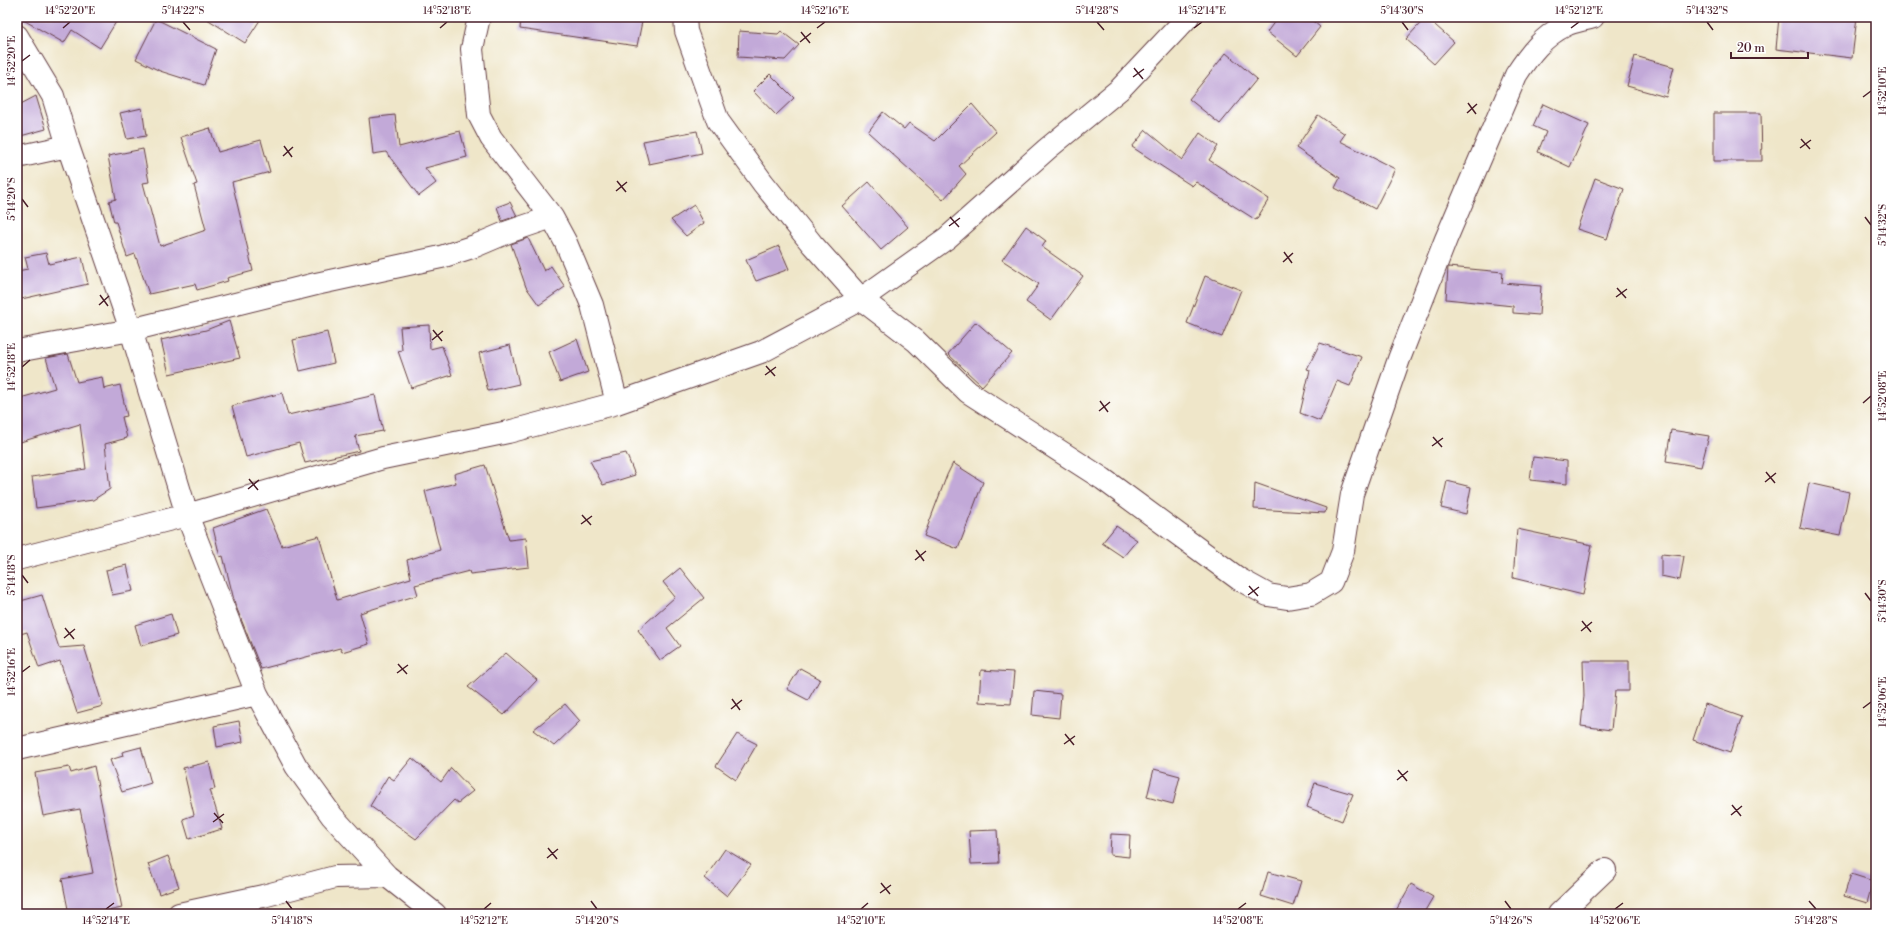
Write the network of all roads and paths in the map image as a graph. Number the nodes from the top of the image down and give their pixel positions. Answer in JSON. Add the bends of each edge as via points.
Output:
{"nodes":[{"id":1,"x":479,"y":17,"type":"edge"},
{"id":2,"x":685,"y":17,"type":"edge"},
{"id":3,"x":1188,"y":17,"type":"edge"},
{"id":4,"x":1593,"y":17,"type":"edge"},
{"id":5,"x":17,"y":36,"type":"edge"},
{"id":6,"x":68,"y":146,"type":"junction"},
{"id":7,"x":17,"y":157,"type":"edge"},
{"id":8,"x":552,"y":217,"type":"junction"},
{"id":9,"x":861,"y":299,"type":"junction"},
{"id":10,"x":131,"y":330,"type":"junction"},
{"id":11,"x":17,"y":351,"type":"edge"},
{"id":12,"x":617,"y":403,"type":"junction"},
{"id":13,"x":187,"y":515,"type":"junction"},
{"id":14,"x":17,"y":559,"type":"edge"},
{"id":15,"x":257,"y":694,"type":"junction"},
{"id":16,"x":17,"y":749,"type":"edge"},
{"id":17,"x":1605,"y":870,"type":"dead end"},
{"id":18,"x":388,"y":876,"type":"junction"},
{"id":19,"x":179,"y":914,"type":"edge"},
{"id":20,"x":435,"y":914,"type":"edge"},
{"id":21,"x":1559,"y":914,"type":"edge"}],
"edges":[{"from":1,"to":8,"type":"street","via":[[472,49],[479,115],[491,138]]},
{"from":2,"to":9,"type":"street","via":[[686,31],[718,121],[762,183]]},
{"from":3,"to":9,"type":"street","via":[[1120,90],[1047,149],[947,238]]},
{"from":4,"to":9,"type":"street","via":[[1566,25],[1549,36],[1529,55],[1516,75],[1446,239],[1399,359],[1352,494],[1343,551],[1331,582],[1311,594],[1287,598],[1268,595],[1239,579],[1103,479],[968,392],[916,342]]},
{"from":5,"to":6,"type":"street","via":[[53,96]]},
{"from":6,"to":7,"type":"street"},
{"from":6,"to":10,"type":"street"},
{"from":8,"to":10,"type":"street","via":[[442,257],[316,284]]},
{"from":8,"to":12,"type":"street","via":[[592,305]]},
{"from":9,"to":12,"type":"street","via":[[761,352]]},
{"from":10,"to":11,"type":"street"},
{"from":10,"to":13,"type":"street"},
{"from":12,"to":13,"type":"street","via":[[508,432],[383,458]]},
{"from":13,"to":14,"type":"street"},
{"from":13,"to":15,"type":"street"},
{"from":15,"to":16,"type":"street"},
{"from":15,"to":18,"type":"street","via":[[296,766],[332,816]]},
{"from":17,"to":21,"type":"street"},
{"from":18,"to":19,"type":"street","via":[[335,877]]},
{"from":18,"to":20,"type":"street"}]}
